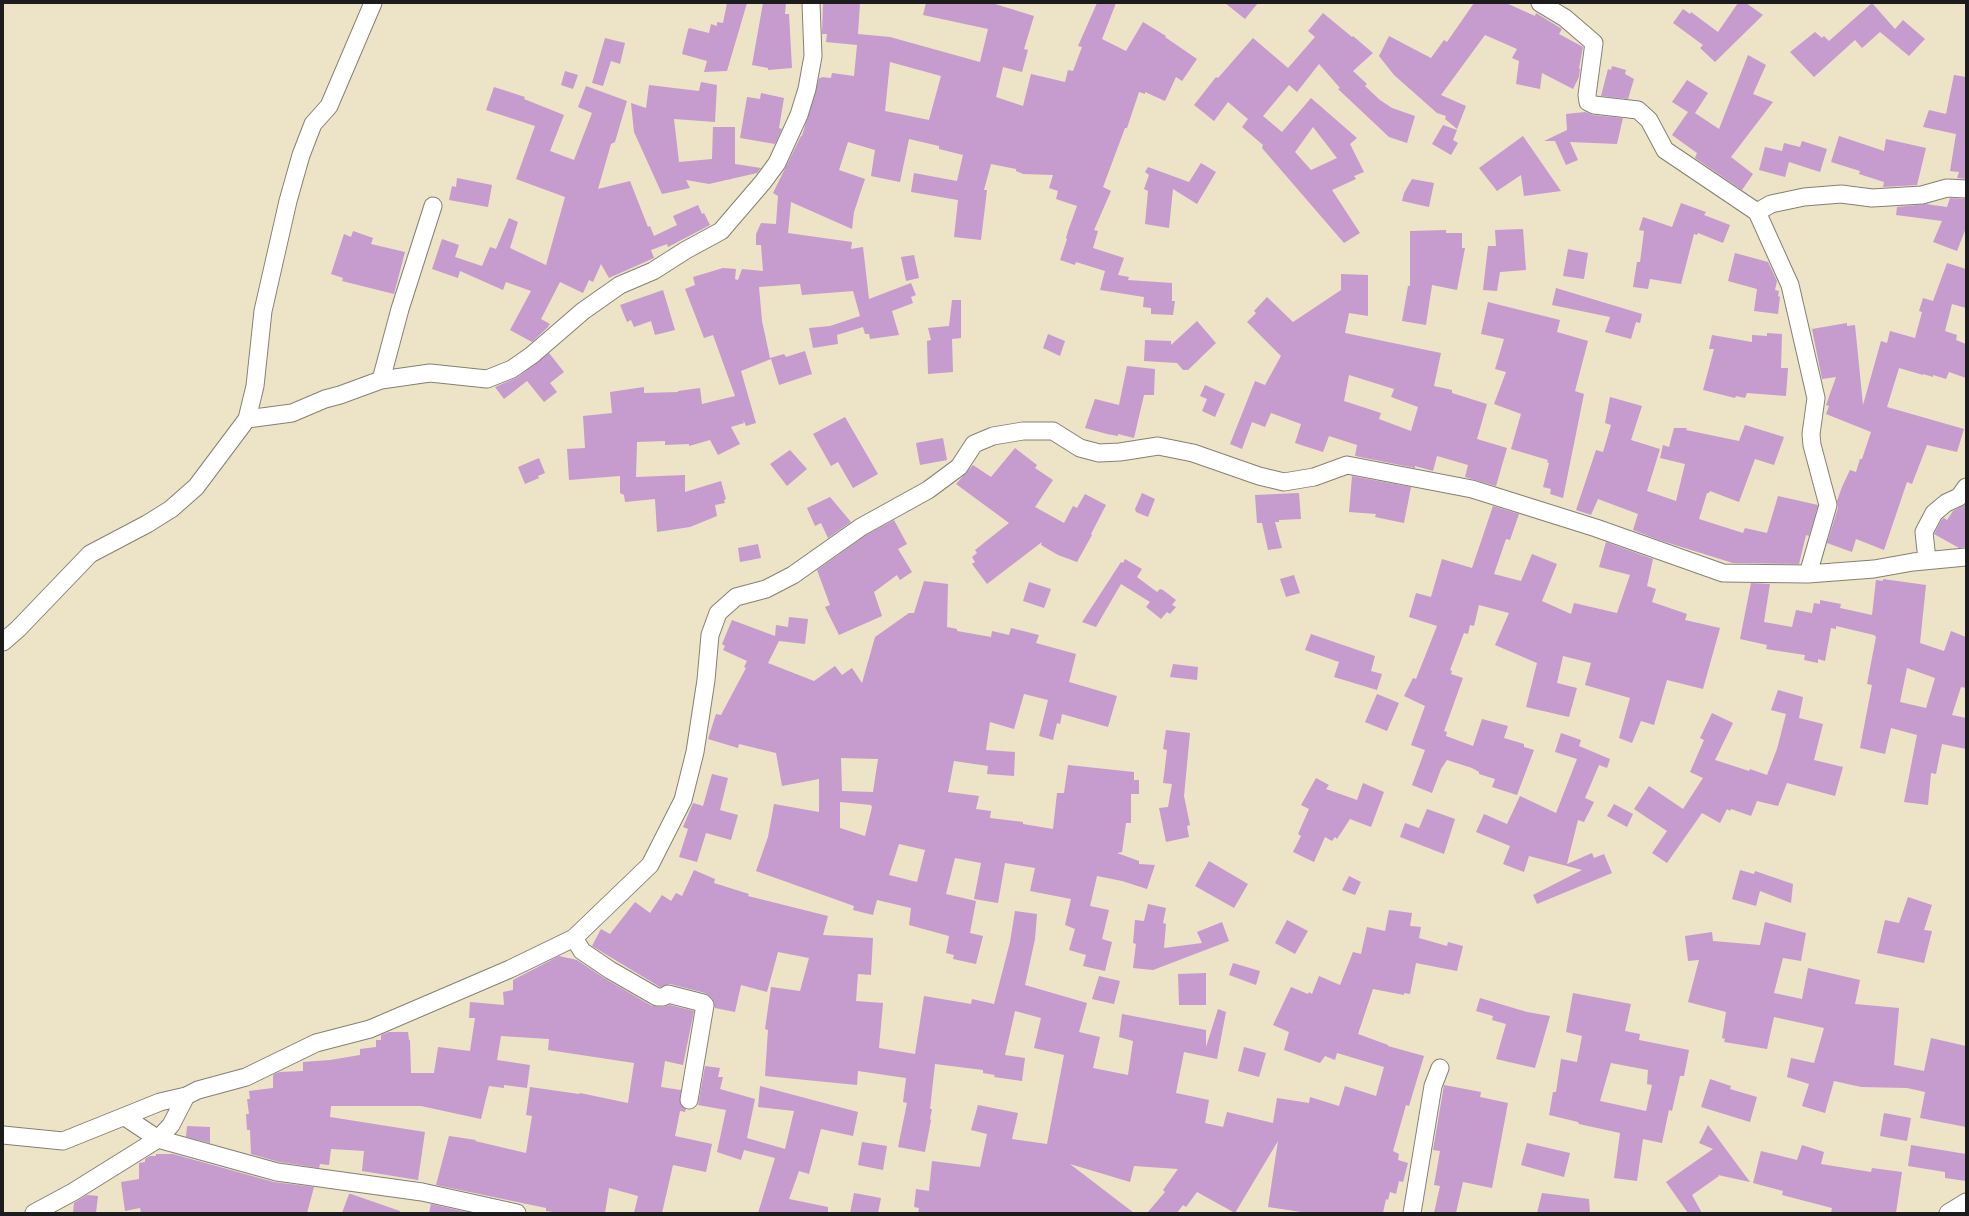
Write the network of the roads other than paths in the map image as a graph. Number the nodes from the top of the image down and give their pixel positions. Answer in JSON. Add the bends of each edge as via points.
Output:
{"nodes":[{"id":1,"x":373,"y":3,"type":"edge"},
{"id":2,"x":811,"y":3,"type":"edge"},
{"id":3,"x":1540,"y":3,"type":"edge"},
{"id":4,"x":1966,"y":189,"type":"edge"},
{"id":5,"x":433,"y":206,"type":"dead end"},
{"id":6,"x":1757,"y":212,"type":"junction"},
{"id":7,"x":381,"y":380,"type":"junction"},
{"id":8,"x":247,"y":419,"type":"junction"},
{"id":9,"x":1966,"y":487,"type":"edge"},
{"id":10,"x":1966,"y":557,"type":"edge"},
{"id":11,"x":1927,"y":560,"type":"junction"},
{"id":12,"x":1808,"y":574,"type":"junction"},
{"id":13,"x":3,"y":642,"type":"edge"},
{"id":14,"x":574,"y":938,"type":"junction"},
{"id":15,"x":1440,"y":1068,"type":"dead end"},
{"id":16,"x":186,"y":1096,"type":"junction"},
{"id":17,"x":689,"y":1100,"type":"dead end"},
{"id":18,"x":150,"y":1107,"type":"junction"},
{"id":19,"x":125,"y":1117,"type":"junction"},
{"id":20,"x":171,"y":1125,"type":"junction"},
{"id":21,"x":3,"y":1135,"type":"edge"},
{"id":22,"x":158,"y":1138,"type":"junction"},
{"id":23,"x":1966,"y":1202,"type":"edge"},
{"id":24,"x":34,"y":1213,"type":"edge"},
{"id":25,"x":517,"y":1213,"type":"edge"},
{"id":26,"x":1412,"y":1213,"type":"edge"},
{"id":27,"x":1948,"y":1213,"type":"edge"}],
"edges":[{"from":1,"to":8,"type":"street","via":[[329,106],[313,124],[301,155],[263,311],[255,386]]},
{"from":2,"to":7,"type":"street","via":[[813,56],[799,116],[777,163],[721,231],[653,271],[620,285],[583,311],[532,355],[512,369],[487,380],[430,372]]},
{"from":3,"to":6,"type":"street","via":[[1565,18],[1594,43],[1588,102],[1594,105],[1638,110],[1649,120],[1665,150]]},
{"from":4,"to":6,"type":"street","via":[[1947,188],[1922,195],[1872,198],[1841,194],[1804,197],[1771,204]]},
{"from":5,"to":7,"type":"street","via":[[400,309]]},
{"from":6,"to":12,"type":"street","via":[[1790,286],[1816,398],[1812,445],[1828,505]]},
{"from":7,"to":8,"type":"street","via":[[340,396],[325,398],[292,413]]},
{"from":8,"to":13,"type":"street","via":[[196,487],[171,509],[148,524],[90,554]]},
{"from":9,"to":11,"type":"street","via":[[1959,497],[1934,513],[1924,532]]},
{"from":10,"to":11,"type":"street"},
{"from":11,"to":12,"type":"street","via":[[1874,569]]},
{"from":12,"to":14,"type":"street","via":[[1723,573],[1596,528],[1472,489],[1347,465],[1314,477],[1284,482],[1193,453],[1158,446],[1099,453],[1080,448],[1053,431],[1023,431],[993,436],[974,444],[959,467],[928,490],[861,527],[793,575],[766,589],[736,597],[718,613],[710,635],[695,752],[683,800],[650,864]]},
{"from":14,"to":16,"type":"street","via":[[510,969],[370,1029],[316,1043],[246,1077],[198,1090]]},
{"from":14,"to":17,"type":"street","via":[[582,951],[657,997],[668,994],[705,1005]]},
{"from":15,"to":26,"type":"street","via":[[1433,1086]]},
{"from":16,"to":18,"type":"street"},
{"from":16,"to":20,"type":"street"},
{"from":18,"to":19,"type":"street"},
{"from":18,"to":20,"type":"street"},
{"from":19,"to":21,"type":"street","via":[[64,1141]]},
{"from":19,"to":22,"type":"street"},
{"from":20,"to":22,"type":"street"},
{"from":22,"to":24,"type":"street","via":[[73,1192]]},
{"from":22,"to":25,"type":"street","via":[[277,1172],[422,1192]]},
{"from":23,"to":27,"type":"street"}]}
